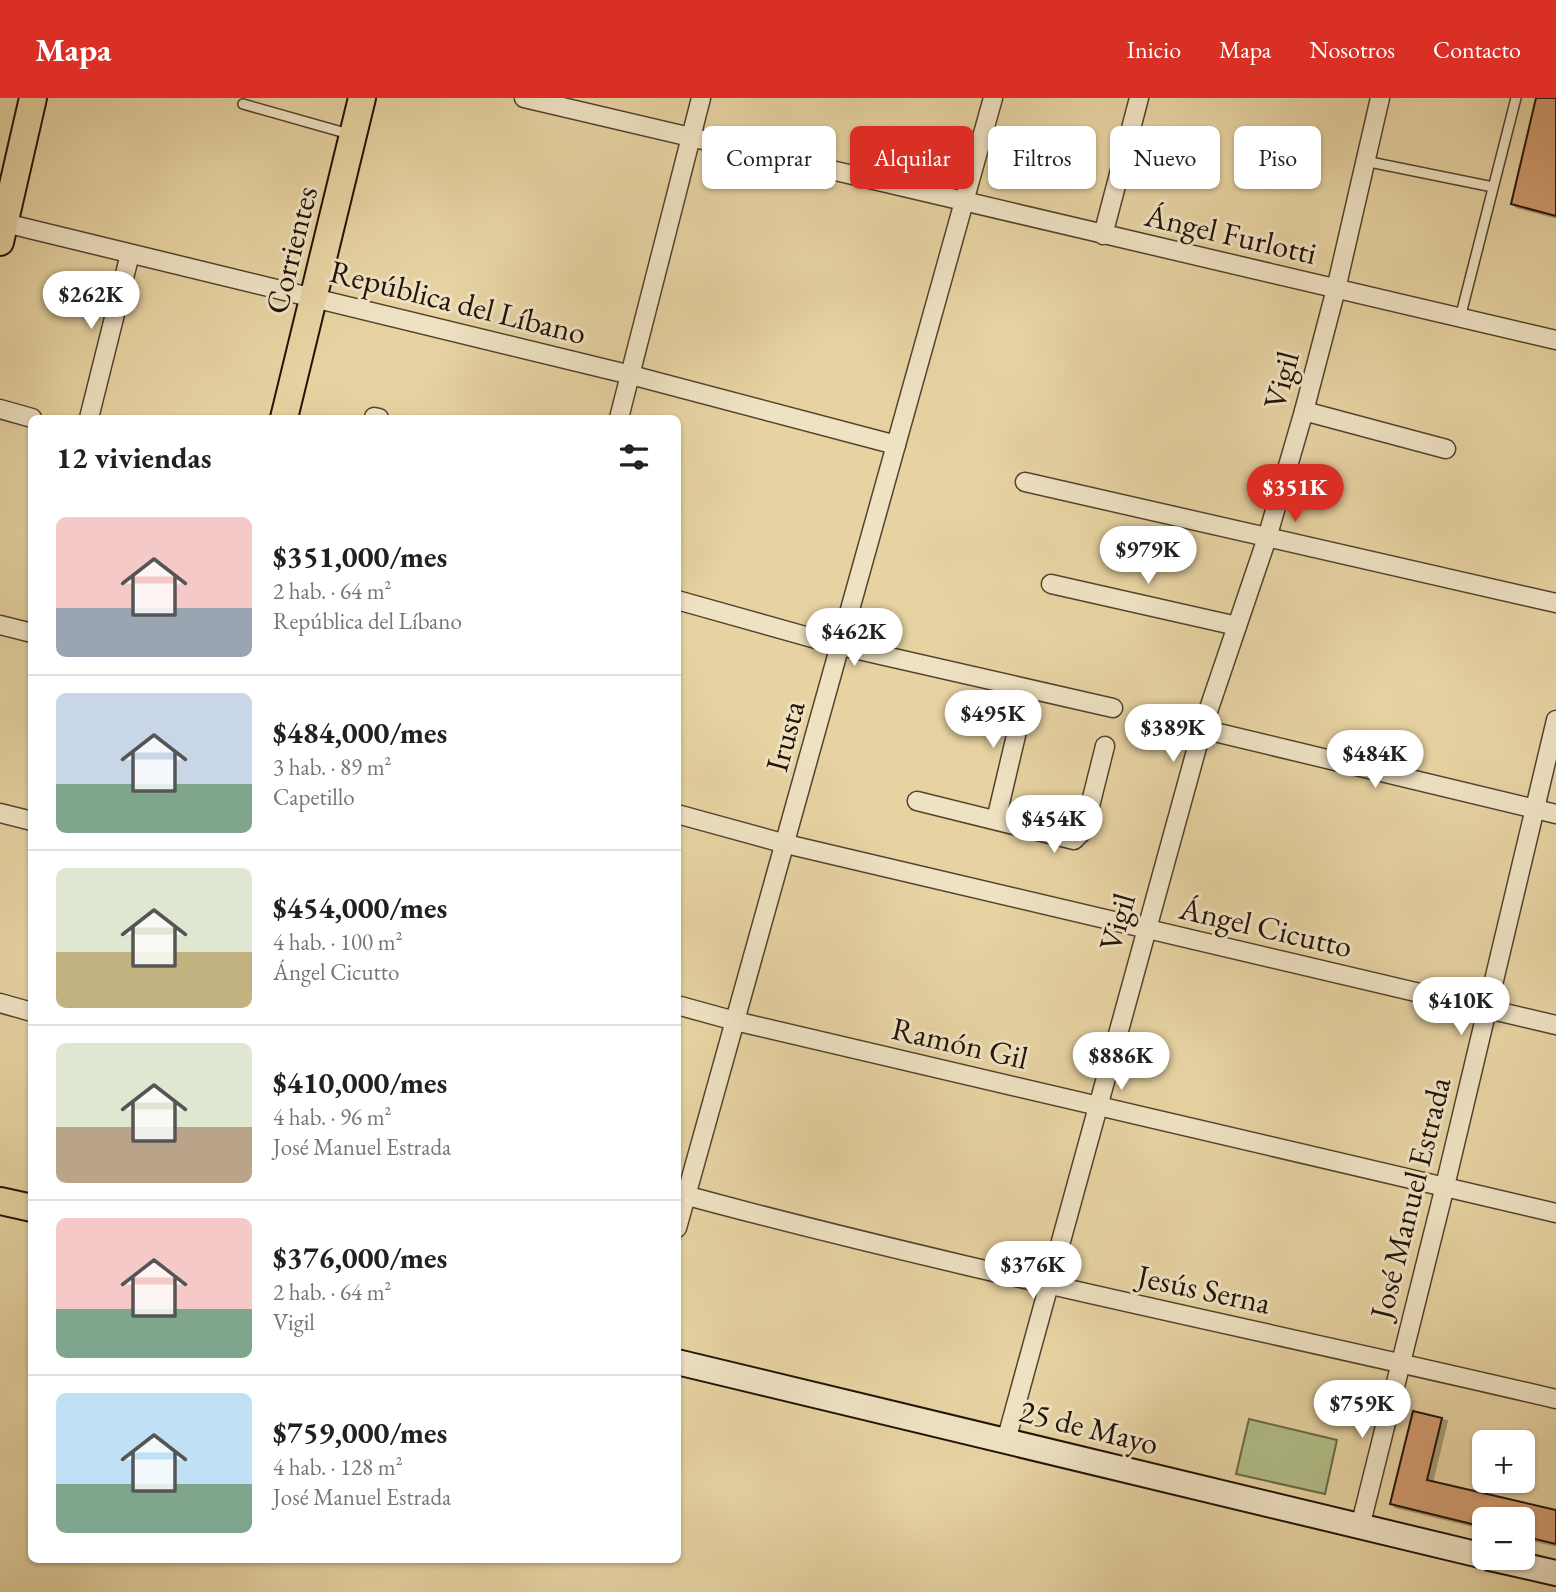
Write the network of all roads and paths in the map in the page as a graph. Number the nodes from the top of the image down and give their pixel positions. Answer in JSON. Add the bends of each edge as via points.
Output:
{"nodes":[{"id":1,"x":33,"y":98,"type":"edge"},
{"id":2,"x":362,"y":98,"type":"edge"},
{"id":3,"x":524,"y":98,"type":"edge"},
{"id":4,"x":701,"y":98,"type":"edge"},
{"id":5,"x":993,"y":98,"type":"edge"},
{"id":6,"x":1139,"y":98,"type":"edge"},
{"id":7,"x":1380,"y":98,"type":"edge"},
{"id":8,"x":1516,"y":98,"type":"edge"},
{"id":9,"x":243,"y":104,"type":"dead end"},
{"id":10,"x":353,"y":135,"type":"junction"},
{"id":11,"x":691,"y":137,"type":"junction"},
{"id":12,"x":1366,"y":161,"type":"junction"},
{"id":13,"x":1493,"y":187,"type":"junction"},
{"id":14,"x":965,"y":201,"type":"junction"},
{"id":15,"x":2,"y":232,"type":"edge"},
{"id":16,"x":1104,"y":235,"type":"junction"},
{"id":17,"x":130,"y":254,"type":"junction"},
{"id":18,"x":1336,"y":289,"type":"junction"},
{"id":19,"x":314,"y":297,"type":"junction"},
{"id":20,"x":1460,"y":318,"type":"junction"},
{"id":21,"x":1556,"y":340,"type":"edge"},
{"id":22,"x":631,"y":375,"type":"junction"},
{"id":23,"x":0,"y":409,"type":"edge"},
{"id":24,"x":1304,"y":411,"type":"junction"},
{"id":25,"x":90,"y":415,"type":"edge"},
{"id":26,"x":285,"y":415,"type":"edge"},
{"id":27,"x":620,"y":415,"type":"edge"},
{"id":28,"x":28,"y":417,"type":"edge"},
{"id":29,"x":896,"y":445,"type":"junction"},
{"id":30,"x":1446,"y":449,"type":"dead end"},
{"id":31,"x":1025,"y":482,"type":"dead end"},
{"id":32,"x":1267,"y":537,"type":"junction"},
{"id":33,"x":1051,"y":584,"type":"dead end"},
{"id":34,"x":681,"y":601,"type":"edge"},
{"id":35,"x":1556,"y":603,"type":"edge"},
{"id":36,"x":0,"y":625,"type":"edge"},
{"id":37,"x":1237,"y":625,"type":"junction"},
{"id":38,"x":28,"y":632,"type":"edge"},
{"id":39,"x":841,"y":646,"type":"junction"},
{"id":40,"x":1027,"y":689,"type":"junction"},
{"id":41,"x":1113,"y":708,"type":"dead end"},
{"id":42,"x":1556,"y":720,"type":"edge"},
{"id":43,"x":1202,"y":729,"type":"junction"},
{"id":44,"x":1105,"y":747,"type":"dead end"},
{"id":45,"x":917,"y":801,"type":"dead end"},
{"id":46,"x":1535,"y":809,"type":"junction"},
{"id":47,"x":0,"y":813,"type":"edge"},
{"id":48,"x":1556,"y":814,"type":"edge"},
{"id":49,"x":681,"y":815,"type":"edge"},
{"id":50,"x":28,"y":820,"type":"edge"},
{"id":51,"x":996,"y":820,"type":"junction"},
{"id":52,"x":786,"y":844,"type":"junction"},
{"id":53,"x":1146,"y":930,"type":"junction"},
{"id":54,"x":0,"y":1003,"type":"edge"},
{"id":55,"x":681,"y":1006,"type":"edge"},
{"id":56,"x":1487,"y":1009,"type":"junction"},
{"id":57,"x":28,"y":1011,"type":"edge"},
{"id":58,"x":735,"y":1021,"type":"junction"},
{"id":59,"x":1556,"y":1025,"type":"edge"},
{"id":60,"x":1097,"y":1106,"type":"junction"},
{"id":61,"x":1445,"y":1186,"type":"junction"},
{"id":62,"x":682,"y":1194,"type":"edge"},
{"id":63,"x":0,"y":1201,"type":"edge"},
{"id":64,"x":28,"y":1207,"type":"edge"},
{"id":65,"x":1556,"y":1213,"type":"edge"},
{"id":66,"x":1048,"y":1285,"type":"junction"},
{"id":67,"x":1401,"y":1362,"type":"junction"},
{"id":68,"x":681,"y":1363,"type":"edge"},
{"id":69,"x":1556,"y":1399,"type":"edge"},
{"id":70,"x":1006,"y":1441,"type":"junction"},
{"id":71,"x":1360,"y":1527,"type":"junction"},
{"id":72,"x":1472,"y":1553,"type":"edge"},
{"id":73,"x":1535,"y":1568,"type":"edge"},
{"id":74,"x":1556,"y":1573,"type":"edge"}],
"edges":[{"from":1,"to":15,"type":"main road"},
{"from":2,"to":10,"type":"main road","name":"Corrientes"},
{"from":3,"to":11,"type":"street","name":"Ángel Furlotti"},
{"from":4,"to":11,"type":"street"},
{"from":5,"to":14,"type":"street","name":"Irusta"},
{"from":6,"to":16,"type":"street"},
{"from":7,"to":12,"type":"street","name":"Vigil"},
{"from":8,"to":13,"type":"lane"},
{"from":9,"to":10,"type":"lane"},
{"from":10,"to":19,"type":"main road","name":"Corrientes"},
{"from":11,"to":14,"type":"street","name":"Ángel Furlotti"},
{"from":11,"to":22,"type":"street"},
{"from":12,"to":13,"type":"lane"},
{"from":12,"to":18,"type":"street","name":"Vigil"},
{"from":13,"to":20,"type":"lane"},
{"from":14,"to":16,"type":"street","name":"Ángel Furlotti"},
{"from":14,"to":29,"type":"street","name":"Irusta"},
{"from":15,"to":17,"type":"street","name":"República del Líbano"},
{"from":16,"to":18,"type":"street","name":"Ángel Furlotti"},
{"from":17,"to":19,"type":"street","name":"República del Líbano"},
{"from":17,"to":25,"type":"street"},
{"from":18,"to":20,"type":"street","name":"Ángel Furlotti"},
{"from":18,"to":24,"type":"street","name":"Vigil"},
{"from":19,"to":22,"type":"street","name":"República del Líbano"},
{"from":19,"to":26,"type":"main road","name":"Corrientes"},
{"from":20,"to":21,"type":"street","name":"Ángel Furlotti"},
{"from":22,"to":27,"type":"street"},
{"from":22,"to":29,"type":"street","name":"República del Líbano"},
{"from":23,"to":28,"type":"street"},
{"from":24,"to":30,"type":"street"},
{"from":24,"to":32,"type":"street","name":"Vigil"},
{"from":29,"to":39,"type":"street","name":"Irusta"},
{"from":31,"to":32,"type":"street"},
{"from":32,"to":35,"type":"street"},
{"from":32,"to":37,"type":"street","name":"Vigil"},
{"from":33,"to":37,"type":"street"},
{"from":34,"to":39,"type":"street"},
{"from":36,"to":38,"type":"street"},
{"from":37,"to":43,"type":"street","name":"Vigil"},
{"from":39,"to":40,"type":"street"},
{"from":39,"to":52,"type":"street","name":"Irusta"},
{"from":40,"to":41,"type":"street"},
{"from":40,"to":51,"type":"street"},
{"from":42,"to":46,"type":"street","name":"José Manuel Estrada"},
{"from":43,"to":46,"type":"street"},
{"from":43,"to":53,"type":"street","name":"Vigil"},
{"from":44,"to":51,"type":"street","via":[[1084,830],[1074,840]]},
{"from":45,"to":51,"type":"street"},
{"from":46,"to":48,"type":"street"},
{"from":46,"to":56,"type":"street","name":"José Manuel Estrada"},
{"from":47,"to":50,"type":"street"},
{"from":49,"to":52,"type":"street","name":"Ángel Cicutto"},
{"from":52,"to":53,"type":"street","name":"Ángel Cicutto"},
{"from":52,"to":58,"type":"street","name":"Irusta"},
{"from":53,"to":56,"type":"street","name":"Ángel Cicutto"},
{"from":53,"to":60,"type":"street","name":"Vigil"},
{"from":54,"to":57,"type":"street"},
{"from":55,"to":58,"type":"street","name":"Ramón Gil"},
{"from":56,"to":59,"type":"street","name":"Ángel Cicutto"},
{"from":56,"to":61,"type":"street","name":"José Manuel Estrada"},
{"from":58,"to":60,"type":"street","name":"Ramón Gil"},
{"from":58,"to":62,"type":"street","name":"Irusta"},
{"from":60,"to":61,"type":"street","name":"Ramón Gil"},
{"from":60,"to":66,"type":"street","name":"Vigil"},
{"from":61,"to":65,"type":"street","name":"Ramón Gil"},
{"from":61,"to":67,"type":"street","name":"José Manuel Estrada"},
{"from":62,"to":66,"type":"street","name":"Jesús Serna"},
{"from":63,"to":64,"type":"main road"},
{"from":66,"to":67,"type":"street","name":"Jesús Serna"},
{"from":66,"to":70,"type":"street","name":"Vigil"},
{"from":67,"to":69,"type":"street","name":"Jesús Serna"},
{"from":67,"to":71,"type":"street","name":"José Manuel Estrada"},
{"from":68,"to":70,"type":"street","name":"25 de Mayo"},
{"from":70,"to":71,"type":"street","name":"25 de Mayo"},
{"from":71,"to":72,"type":"street","name":"25 de Mayo"},
{"from":73,"to":74,"type":"street"}]}
